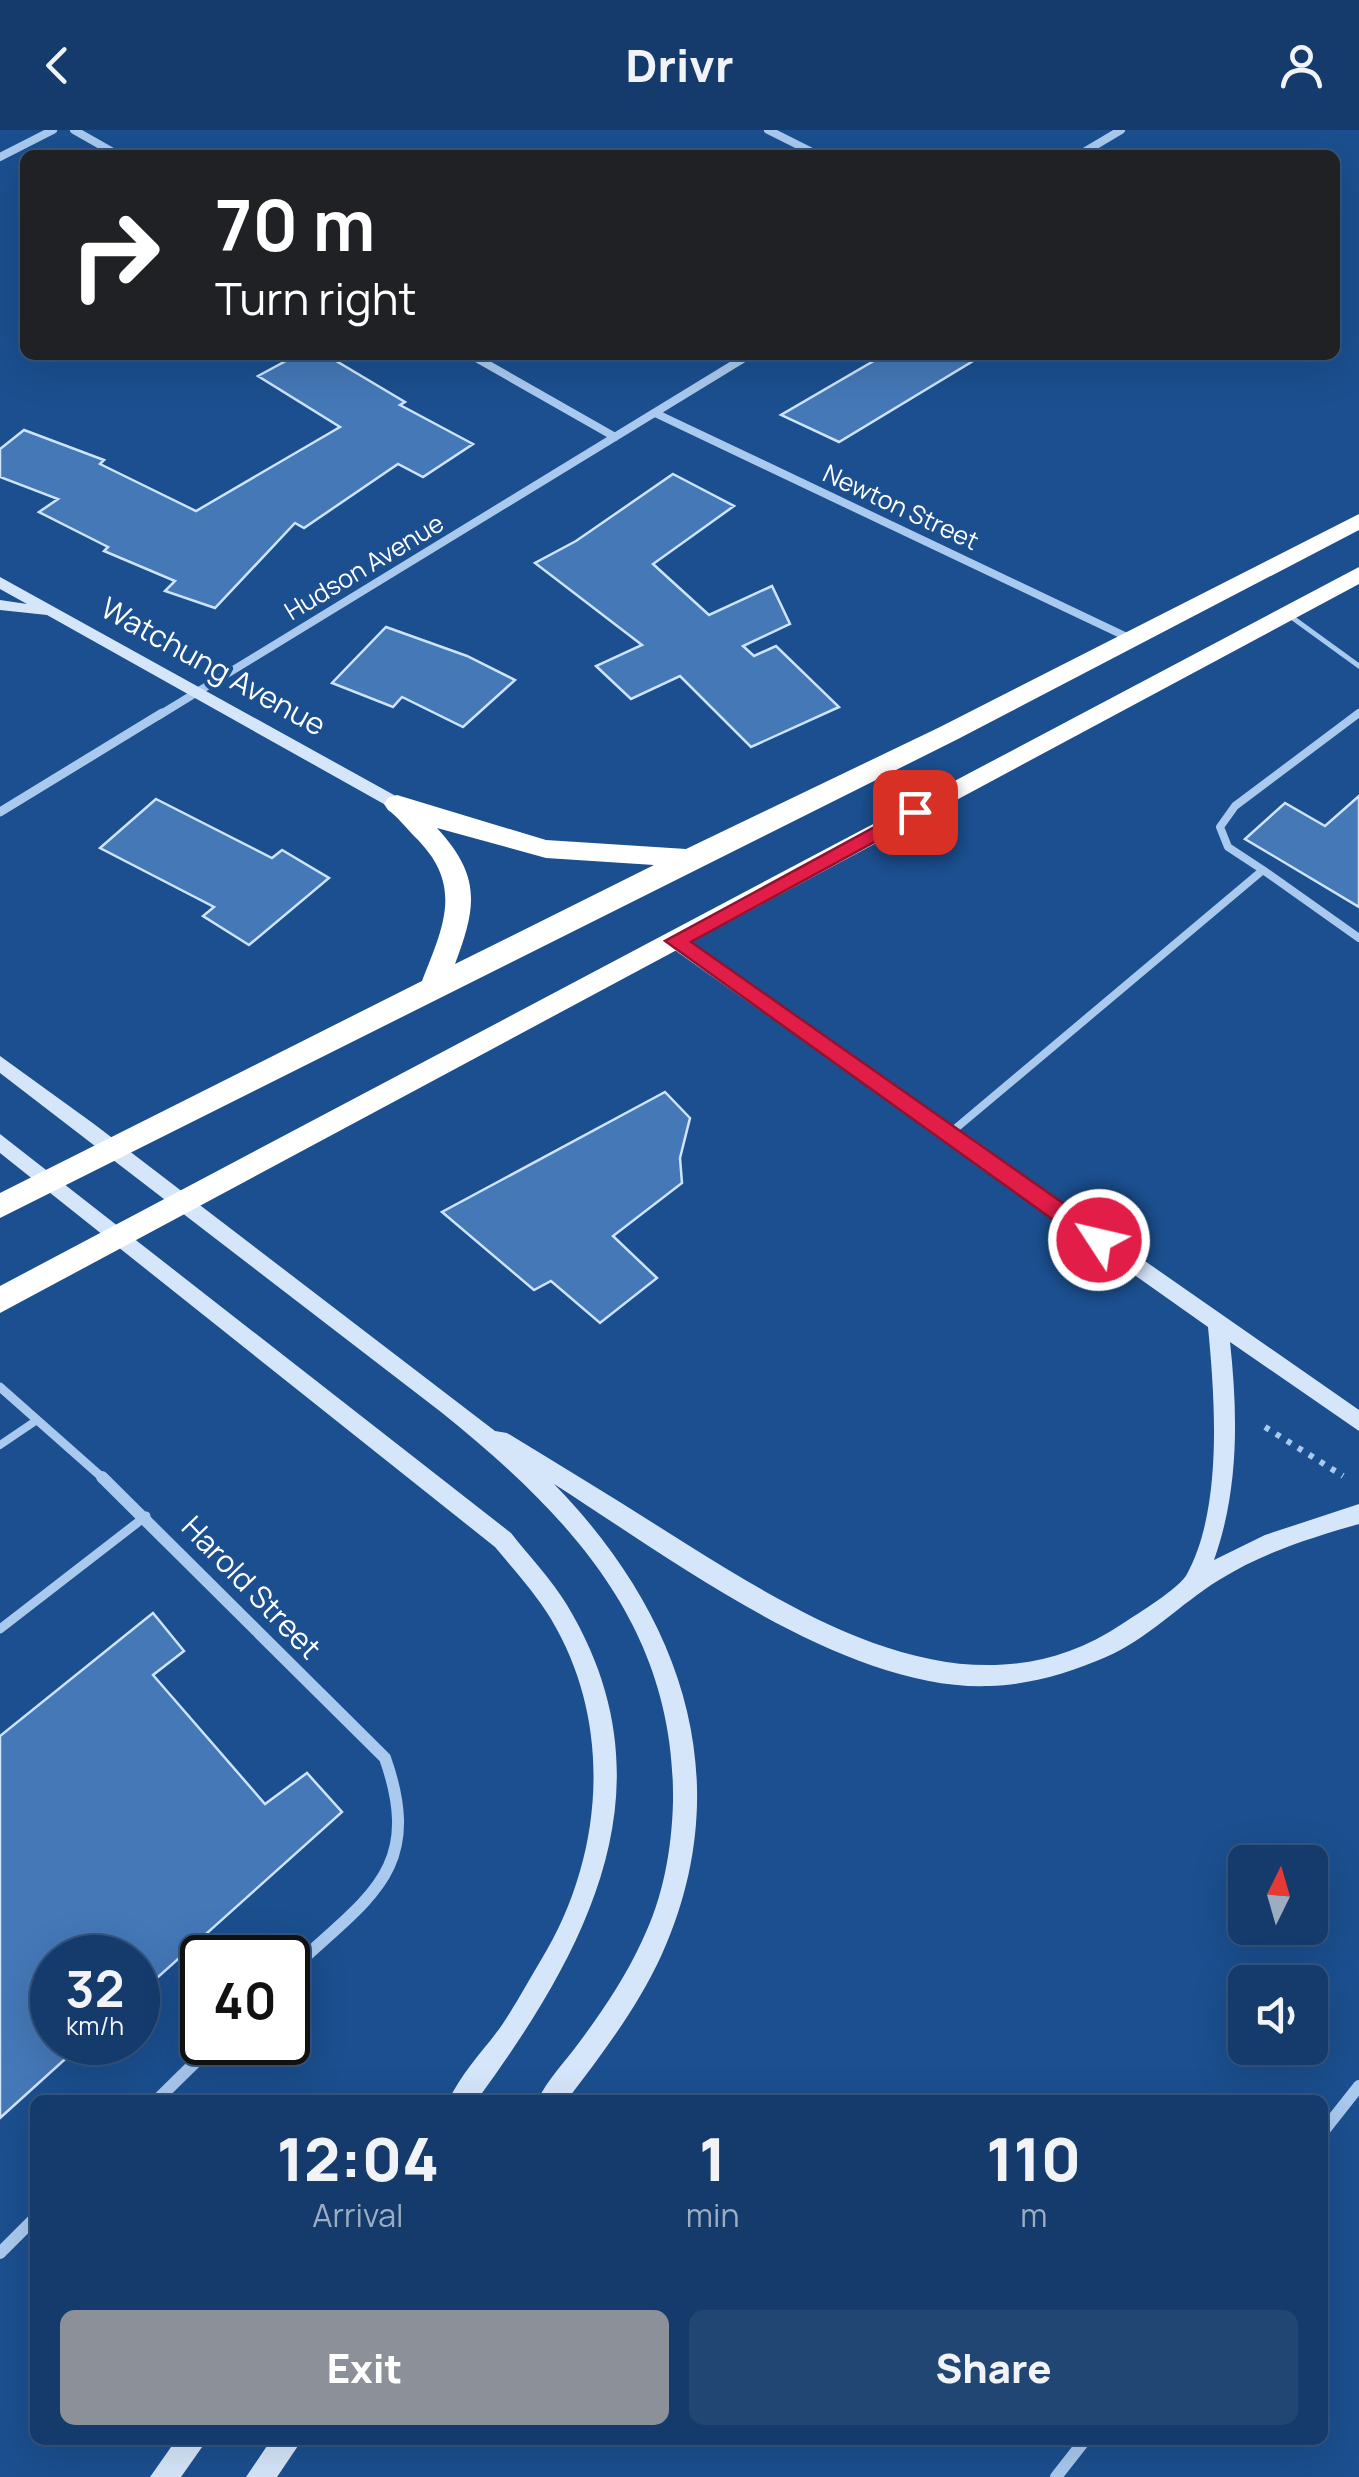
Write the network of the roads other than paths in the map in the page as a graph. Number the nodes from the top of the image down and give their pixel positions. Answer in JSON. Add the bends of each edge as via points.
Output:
{"nodes":[{"id":1,"x":52,"y":130,"type":"edge"},
{"id":2,"x":74,"y":130,"type":"edge"},
{"id":3,"x":768,"y":130,"type":"edge"},
{"id":4,"x":1121,"y":130,"type":"edge"},
{"id":5,"x":109,"y":150,"type":"edge"},
{"id":6,"x":808,"y":150,"type":"edge"},
{"id":7,"x":1087,"y":150,"type":"edge"},
{"id":8,"x":0,"y":157,"type":"edge"},
{"id":9,"x":479,"y":360,"type":"edge"},
{"id":10,"x":741,"y":360,"type":"edge"},
{"id":11,"x":655,"y":413,"type":"junction"},
{"id":12,"x":616,"y":437,"type":"junction"},
{"id":13,"x":1359,"y":520,"type":"edge"},
{"id":14,"x":1359,"y":574,"type":"edge"},
{"id":15,"x":0,"y":582,"type":"edge"},
{"id":16,"x":0,"y":606,"type":"edge"},
{"id":17,"x":1286,"y":612,"type":"junction"},
{"id":18,"x":56,"y":613,"type":"junction"},
{"id":19,"x":1130,"y":638,"type":"junction"},
{"id":20,"x":1359,"y":666,"type":"edge"},
{"id":21,"x":198,"y":692,"type":"junction"},
{"id":22,"x":1359,"y":713,"type":"edge"},
{"id":23,"x":397,"y":804,"type":"junction"},
{"id":24,"x":0,"y":812,"type":"edge"},
{"id":25,"x":690,"y":858,"type":"junction"},
{"id":26,"x":1263,"y":870,"type":"junction"},
{"id":27,"x":1359,"y":938,"type":"edge"},
{"id":28,"x":675,"y":941,"type":"junction"},
{"id":29,"x":434,"y":986,"type":"junction"},
{"id":30,"x":0,"y":1063,"type":"edge"},
{"id":31,"x":950,"y":1134,"type":"junction"},
{"id":32,"x":0,"y":1142,"type":"edge"},
{"id":33,"x":0,"y":1206,"type":"edge"},
{"id":34,"x":0,"y":1300,"type":"edge"},
{"id":35,"x":1218,"y":1326,"type":"junction"},
{"id":36,"x":0,"y":1387,"type":"edge"},
{"id":37,"x":452,"y":1408,"type":"junction"},
{"id":38,"x":37,"y":1420,"type":"junction"},
{"id":39,"x":1359,"y":1422,"type":"edge"},
{"id":40,"x":0,"y":1445,"type":"edge"},
{"id":41,"x":1359,"y":1514,"type":"edge"},
{"id":42,"x":146,"y":1516,"type":"junction"},
{"id":43,"x":1194,"y":1583,"type":"junction"},
{"id":44,"x":0,"y":1629,"type":"edge"},
{"id":45,"x":310,"y":1951,"type":"edge"},
{"id":46,"x":193,"y":2065,"type":"edge"},
{"id":47,"x":1359,"y":2086,"type":"edge"},
{"id":48,"x":162,"y":2095,"type":"edge"},
{"id":49,"x":466,"y":2095,"type":"edge"},
{"id":50,"x":555,"y":2095,"type":"edge"},
{"id":51,"x":1328,"y":2125,"type":"edge"},
{"id":52,"x":30,"y":2223,"type":"edge"},
{"id":53,"x":0,"y":2252,"type":"edge"},
{"id":54,"x":189,"y":2445,"type":"edge"},
{"id":55,"x":284,"y":2445,"type":"edge"},
{"id":56,"x":1081,"y":2445,"type":"edge"},
{"id":57,"x":164,"y":2477,"type":"edge"},
{"id":58,"x":260,"y":2477,"type":"edge"},
{"id":59,"x":1056,"y":2477,"type":"edge"}],
"edges":[{"from":1,"to":8,"type":"street"},
{"from":2,"to":5,"type":"street"},
{"from":3,"to":6,"type":"street"},
{"from":4,"to":7,"type":"street"},
{"from":9,"to":12,"type":"street"},
{"from":10,"to":11,"type":"street","name":"Hudson Avenue"},
{"from":11,"to":12,"type":"street","name":"Hudson Avenue"},
{"from":11,"to":19,"type":"street","name":"Newton Street"},
{"from":12,"to":21,"type":"street","name":"Hudson Avenue"},
{"from":13,"to":19,"type":"highway"},
{"from":14,"to":17,"type":"highway"},
{"from":15,"to":18,"type":"main road","name":"Watchung Avenue"},
{"from":16,"to":18,"type":"main road"},
{"from":17,"to":20,"type":"lane"},
{"from":17,"to":28,"type":"highway"},
{"from":18,"to":21,"type":"main road","name":"Watchung Avenue"},
{"from":19,"to":25,"type":"highway"},
{"from":21,"to":23,"type":"main road","name":"Watchung Avenue"},
{"from":21,"to":24,"type":"street","name":"Hudson Avenue"},
{"from":22,"to":26,"type":"lane","via":[[1235,806],[1220,826],[1228,847]]},
{"from":23,"to":25,"type":"highway","via":[[546,849]]},
{"from":23,"to":29,"type":"highway","via":[[438,842],[459,879],[458,921]]},
{"from":25,"to":29,"type":"highway"},
{"from":26,"to":27,"type":"lane"},
{"from":26,"to":31,"type":"lane"},
{"from":28,"to":31,"type":"main road"},
{"from":28,"to":34,"type":"highway"},
{"from":29,"to":33,"type":"highway"},
{"from":30,"to":37,"type":"main road"},
{"from":31,"to":35,"type":"main road"},
{"from":32,"to":49,"type":"main road","via":[[503,1540],[563,1613],[586,1660],[608,1775],[603,1838],[562,1952]]},
{"from":35,"to":39,"type":"main road"},
{"from":35,"to":43,"type":"main road","via":[[1228,1414],[1224,1482],[1212,1540]]},
{"from":36,"to":38,"type":"street","name":"Harold Street"},
{"from":37,"to":43,"type":"main road","via":[[789,1620],[884,1661],[968,1674],[1060,1664],[1100,1649]]},
{"from":37,"to":50,"type":"main road","via":[[556,1503],[628,1588],[654,1637],[679,1723],[683,1820],[664,1920],[611,2022]]},
{"from":38,"to":40,"type":"lane"},
{"from":38,"to":42,"type":"street","name":"Harold Street"},
{"from":41,"to":43,"type":"main road","via":[[1272,1542]]},
{"from":42,"to":44,"type":"lane"},
{"from":42,"to":45,"type":"street","name":"Harold Street","via":[[385,1758],[401,1804],[396,1858]]},
{"from":46,"to":48,"type":"street"},
{"from":47,"to":51,"type":"street"},
{"from":52,"to":53,"type":"street"},
{"from":54,"to":57,"type":"main road"},
{"from":55,"to":58,"type":"main road"},
{"from":56,"to":59,"type":"street"}]}
